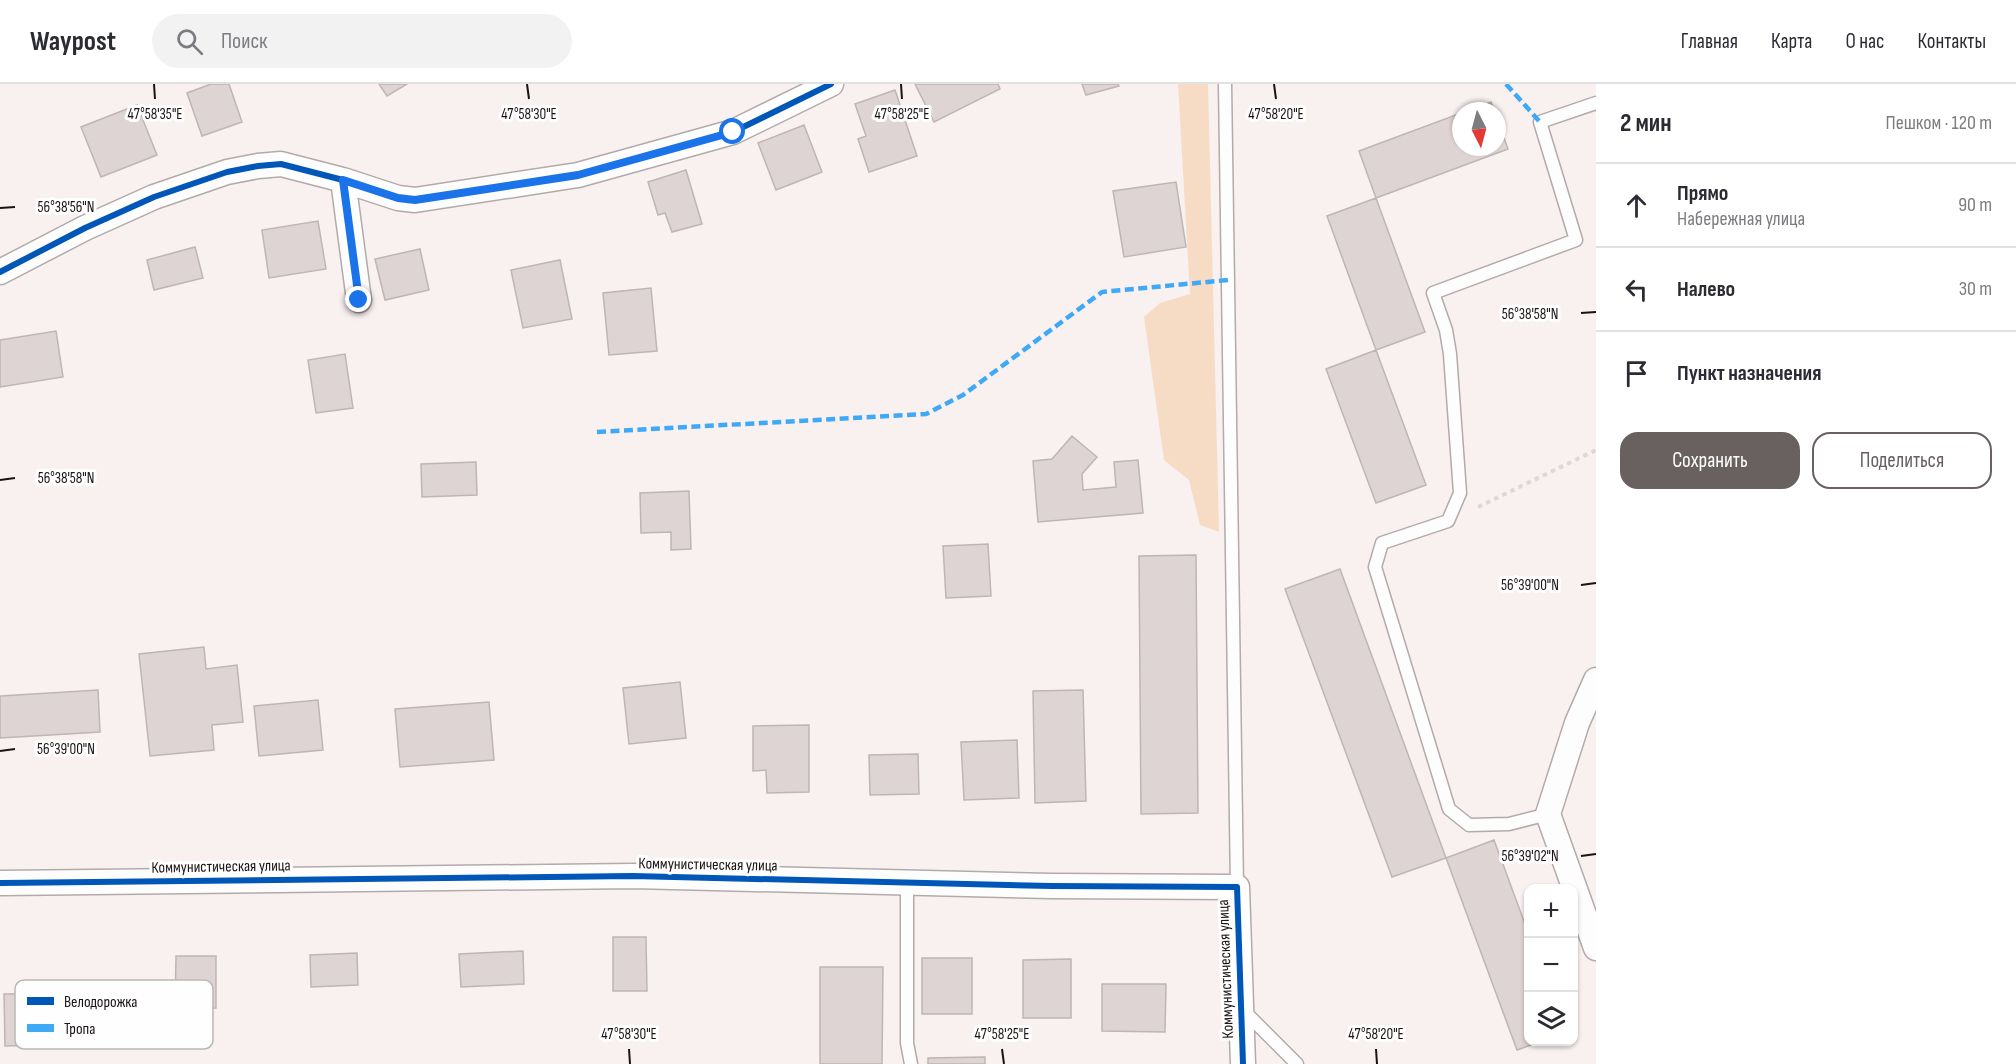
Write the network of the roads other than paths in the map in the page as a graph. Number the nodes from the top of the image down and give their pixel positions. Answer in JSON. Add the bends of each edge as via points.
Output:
{"nodes":[{"id":1,"x":831,"y":84,"type":"edge"},
{"id":2,"x":1225,"y":84,"type":"edge"},
{"id":3,"x":1596,"y":103,"type":"edge"},
{"id":4,"x":343,"y":180,"type":"junction"},
{"id":5,"x":0,"y":272,"type":"edge"},
{"id":6,"x":359,"y":300,"type":"dead end"},
{"id":7,"x":1596,"y":680,"type":"edge"},
{"id":8,"x":1587,"y":719,"type":"edge"},
{"id":9,"x":1548,"y":814,"type":"junction"},
{"id":10,"x":0,"y":883,"type":"edge"},
{"id":11,"x":907,"y":883,"type":"junction"},
{"id":12,"x":1237,"y":887,"type":"junction"},
{"id":13,"x":1596,"y":948,"type":"edge"},
{"id":14,"x":1241,"y":1008,"type":"junction"},
{"id":15,"x":911,"y":1064,"type":"edge"},
{"id":16,"x":1243,"y":1064,"type":"edge"},
{"id":17,"x":1298,"y":1064,"type":"edge"}],
"edges":[{"from":1,"to":4,"type":"street","via":[[733,132],[578,175],[415,200]]},
{"from":2,"to":12,"type":"lane"},
{"from":3,"to":9,"type":"lane","via":[[1540,122],[1576,240],[1433,293],[1450,354],[1460,493],[1448,522],[1382,543],[1375,567],[1449,809],[1469,825],[1509,824]]},
{"from":4,"to":5,"type":"street","via":[[281,164],[227,172],[105,219]]},
{"from":4,"to":6,"type":"street"},
{"from":7,"to":8,"type":"street"},
{"from":8,"to":9,"type":"street"},
{"from":9,"to":13,"type":"street"},
{"from":10,"to":11,"type":"street","name":"Коммунистическая улица","via":[[633,876]]},
{"from":11,"to":12,"type":"street","name":"Коммунистическая улица"},
{"from":11,"to":15,"type":"lane","via":[[907,1042]]},
{"from":12,"to":14,"type":"street","name":"Коммунистическая улица"},
{"from":14,"to":16,"type":"street","name":"Коммунистическая улица"},
{"from":14,"to":17,"type":"lane"}]}
